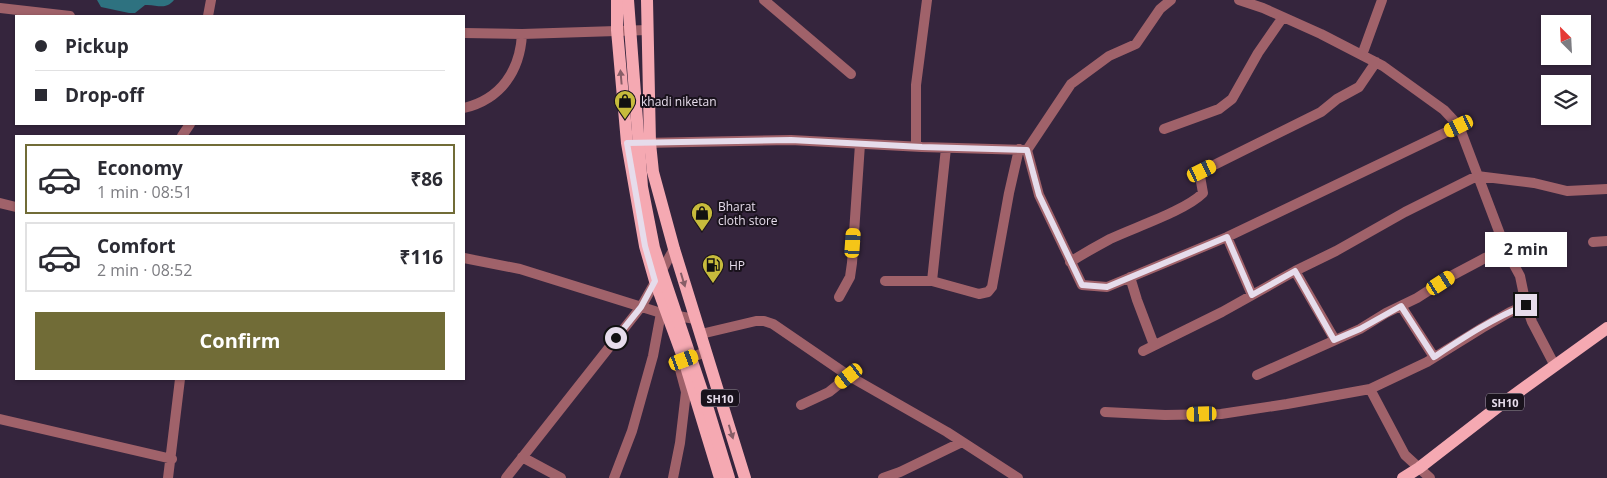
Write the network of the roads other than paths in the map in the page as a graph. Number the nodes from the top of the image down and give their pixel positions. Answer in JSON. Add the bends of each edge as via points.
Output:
{"nodes":[{"id":1,"x":211,"y":0,"type":"edge"},
{"id":2,"x":617,"y":0,"type":"edge"},
{"id":3,"x":628,"y":0,"type":"edge"},
{"id":4,"x":647,"y":0,"type":"edge"},
{"id":5,"x":764,"y":0,"type":"edge"},
{"id":6,"x":927,"y":0,"type":"edge"},
{"id":7,"x":1171,"y":0,"type":"edge"},
{"id":8,"x":1239,"y":0,"type":"edge"},
{"id":9,"x":1382,"y":0,"type":"edge"},
{"id":10,"x":0,"y":8,"type":"edge"},
{"id":11,"x":61,"y":15,"type":"edge"},
{"id":12,"x":208,"y":15,"type":"edge"},
{"id":13,"x":1284,"y":17,"type":"junction"},
{"id":14,"x":617,"y":30,"type":"junction"},
{"id":15,"x":648,"y":30,"type":"junction"},
{"id":16,"x":465,"y":33,"type":"edge"},
{"id":17,"x":522,"y":34,"type":"junction"},
{"id":18,"x":1362,"y":55,"type":"junction"},
{"id":19,"x":1376,"y":62,"type":"junction"},
{"id":20,"x":851,"y":74,"type":"dead end"},
{"id":21,"x":465,"y":108,"type":"edge"},
{"id":22,"x":1459,"y":126,"type":"junction"},
{"id":23,"x":1164,"y":129,"type":"dead end"},
{"id":24,"x":627,"y":143,"type":"junction"},
{"id":25,"x":650,"y":143,"type":"junction"},
{"id":26,"x":860,"y":144,"type":"junction"},
{"id":27,"x":916,"y":147,"type":"junction"},
{"id":28,"x":946,"y":148,"type":"junction"},
{"id":29,"x":1023,"y":150,"type":"junction"},
{"id":30,"x":1477,"y":176,"type":"junction"},
{"id":31,"x":1607,"y":189,"type":"edge"},
{"id":32,"x":0,"y":203,"type":"edge"},
{"id":33,"x":15,"y":207,"type":"edge"},
{"id":34,"x":1227,"y":237,"type":"junction"},
{"id":35,"x":1607,"y":241,"type":"edge"},
{"id":36,"x":1593,"y":242,"type":"dead end"},
{"id":37,"x":674,"y":249,"type":"junction"},
{"id":38,"x":1506,"y":250,"type":"junction"},
{"id":39,"x":465,"y":258,"type":"edge"},
{"id":40,"x":1070,"y":262,"type":"junction"},
{"id":41,"x":1295,"y":271,"type":"junction"},
{"id":42,"x":1130,"y":277,"type":"junction"},
{"id":43,"x":932,"y":280,"type":"junction"},
{"id":44,"x":655,"y":281,"type":"junction"},
{"id":45,"x":885,"y":281,"type":"dead end"},
{"id":46,"x":1252,"y":295,"type":"junction"},
{"id":47,"x":839,"y":297,"type":"dead end"},
{"id":48,"x":1526,"y":305,"type":"junction"},
{"id":49,"x":1401,"y":306,"type":"junction"},
{"id":50,"x":641,"y":307,"type":"junction"},
{"id":51,"x":664,"y":313,"type":"junction"},
{"id":52,"x":695,"y":319,"type":"junction"},
{"id":53,"x":1607,"y":328,"type":"edge"},
{"id":54,"x":701,"y":334,"type":"junction"},
{"id":55,"x":1334,"y":340,"type":"junction"},
{"id":56,"x":1154,"y":345,"type":"junction"},
{"id":57,"x":1143,"y":350,"type":"dead end"},
{"id":58,"x":706,"y":352,"type":"junction"},
{"id":59,"x":1434,"y":357,"type":"junction"},
{"id":60,"x":684,"y":360,"type":"junction"},
{"id":61,"x":1556,"y":366,"type":"junction"},
{"id":62,"x":1257,"y":375,"type":"dead end"},
{"id":63,"x":849,"y":376,"type":"junction"},
{"id":64,"x":180,"y":380,"type":"edge"},
{"id":65,"x":1370,"y":389,"type":"junction"},
{"id":66,"x":801,"y":405,"type":"dead end"},
{"id":67,"x":1105,"y":412,"type":"dead end"},
{"id":68,"x":0,"y":419,"type":"edge"},
{"id":69,"x":962,"y":442,"type":"junction"},
{"id":70,"x":522,"y":457,"type":"junction"},
{"id":71,"x":172,"y":459,"type":"junction"},
{"id":72,"x":1419,"y":468,"type":"junction"},
{"id":73,"x":168,"y":478,"type":"edge"},
{"id":74,"x":506,"y":478,"type":"edge"},
{"id":75,"x":561,"y":478,"type":"edge"},
{"id":76,"x":614,"y":478,"type":"edge"},
{"id":77,"x":673,"y":478,"type":"edge"},
{"id":78,"x":720,"y":478,"type":"edge"},
{"id":79,"x":729,"y":478,"type":"edge"},
{"id":80,"x":745,"y":478,"type":"edge"},
{"id":81,"x":884,"y":478,"type":"edge"},
{"id":82,"x":1018,"y":478,"type":"edge"},
{"id":83,"x":1403,"y":478,"type":"edge"},
{"id":84,"x":1430,"y":478,"type":"edge"}],
"edges":[{"from":1,"to":12,"type":"street"},
{"from":2,"to":14,"type":"main road"},
{"from":3,"to":79,"type":"main road","bridge":true,"via":[[646,213],[654,248]]},
{"from":4,"to":15,"type":"main road","number":"SH10"},
{"from":5,"to":20,"type":"street"},
{"from":6,"to":27,"type":"street","via":[[916,85]]},
{"from":7,"to":29,"type":"street","via":[[1160,8],[1136,44],[1109,56],[1072,84]]},
{"from":8,"to":13,"type":"street"},
{"from":9,"to":18,"type":"street"},
{"from":10,"to":11,"type":"street"},
{"from":13,"to":18,"type":"street"},
{"from":13,"to":23,"type":"street","via":[[1258,52],[1232,98],[1219,108]]},
{"from":14,"to":15,"type":"street"},
{"from":14,"to":17,"type":"street"},
{"from":24,"to":14,"type":"main road","one_way":true},
{"from":15,"to":25,"type":"main road","number":"SH10"},
{"from":16,"to":17,"type":"street"},
{"from":17,"to":21,"type":"street","via":[[515,68],[497,93]]},
{"from":18,"to":19,"type":"street"},
{"from":19,"to":22,"type":"street","via":[[1444,110]]},
{"from":19,"to":40,"type":"street","via":[[1359,87],[1321,112],[1202,171],[1203,193],[1200,196]]},
{"from":22,"to":30,"type":"street"},
{"from":22,"to":34,"type":"street"},
{"from":24,"to":25,"type":"street"},
{"from":24,"to":44,"type":"main road","via":[[645,246]]},
{"from":25,"to":26,"type":"street","via":[[791,140]]},
{"from":25,"to":37,"type":"main road","number":"SH10","via":[[657,190]]},
{"from":26,"to":27,"type":"street"},
{"from":26,"to":47,"type":"street","via":[[852,263],[850,277]]},
{"from":27,"to":28,"type":"street"},
{"from":28,"to":29,"type":"street"},
{"from":28,"to":43,"type":"street"},
{"from":29,"to":40,"type":"street","via":[[1039,195]]},
{"from":29,"to":43,"type":"street","via":[[1009,193],[992,287],[988,292],[979,294]]},
{"from":30,"to":31,"type":"street","via":[[1567,191]]},
{"from":30,"to":38,"type":"street"},
{"from":30,"to":41,"type":"street"},
{"from":32,"to":33,"type":"street"},
{"from":34,"to":42,"type":"street"},
{"from":34,"to":46,"type":"street"},
{"from":35,"to":36,"type":"street"},
{"from":37,"to":44,"type":"street"},
{"from":37,"to":52,"type":"main road","number":"SH10","one_way":true},
{"from":38,"to":48,"type":"street","via":[[1520,276]]},
{"from":38,"to":49,"type":"street","via":[[1453,275]]},
{"from":39,"to":50,"type":"street","via":[[520,269]]},
{"from":40,"to":42,"type":"street","via":[[1082,285],[1107,287]]},
{"from":41,"to":46,"type":"street"},
{"from":41,"to":55,"type":"street"},
{"from":42,"to":56,"type":"street"},
{"from":43,"to":45,"type":"street"},
{"from":44,"to":50,"type":"street"},
{"from":44,"to":51,"type":"main road"},
{"from":46,"to":56,"type":"street"},
{"from":48,"to":59,"type":"street"},
{"from":48,"to":61,"type":"street"},
{"from":49,"to":55,"type":"street"},
{"from":49,"to":59,"type":"street"},
{"from":50,"to":51,"type":"street"},
{"from":50,"to":70,"type":"street"},
{"from":51,"to":52,"type":"street"},
{"from":51,"to":60,"type":"main road"},
{"from":51,"to":76,"type":"street","via":[[632,431]]},
{"from":52,"to":54,"type":"main road","number":"SH10"},
{"from":53,"to":61,"type":"main road","number":"SH10"},
{"from":54,"to":58,"type":"main road","number":"SH10"},
{"from":54,"to":63,"type":"street","via":[[764,321]]},
{"from":55,"to":62,"type":"street"},
{"from":56,"to":57,"type":"street"},
{"from":58,"to":60,"type":"street"},
{"from":58,"to":80,"type":"main road","number":"SH10","one_way":true},
{"from":59,"to":65,"type":"street"},
{"from":60,"to":77,"type":"street","via":[[678,362],[686,392]]},
{"from":60,"to":78,"type":"main road"},
{"from":61,"to":72,"type":"main road","number":"SH10"},
{"from":63,"to":66,"type":"street","via":[[828,392]]},
{"from":63,"to":69,"type":"street"},
{"from":64,"to":71,"type":"street"},
{"from":65,"to":67,"type":"street","via":[[1221,414]]},
{"from":65,"to":72,"type":"street","via":[[1405,455]]},
{"from":68,"to":71,"type":"street"},
{"from":69,"to":81,"type":"street"},
{"from":69,"to":82,"type":"street"},
{"from":70,"to":74,"type":"street"},
{"from":70,"to":75,"type":"street"},
{"from":71,"to":73,"type":"street"},
{"from":72,"to":83,"type":"main road","number":"SH10"},
{"from":72,"to":84,"type":"street"}]}
